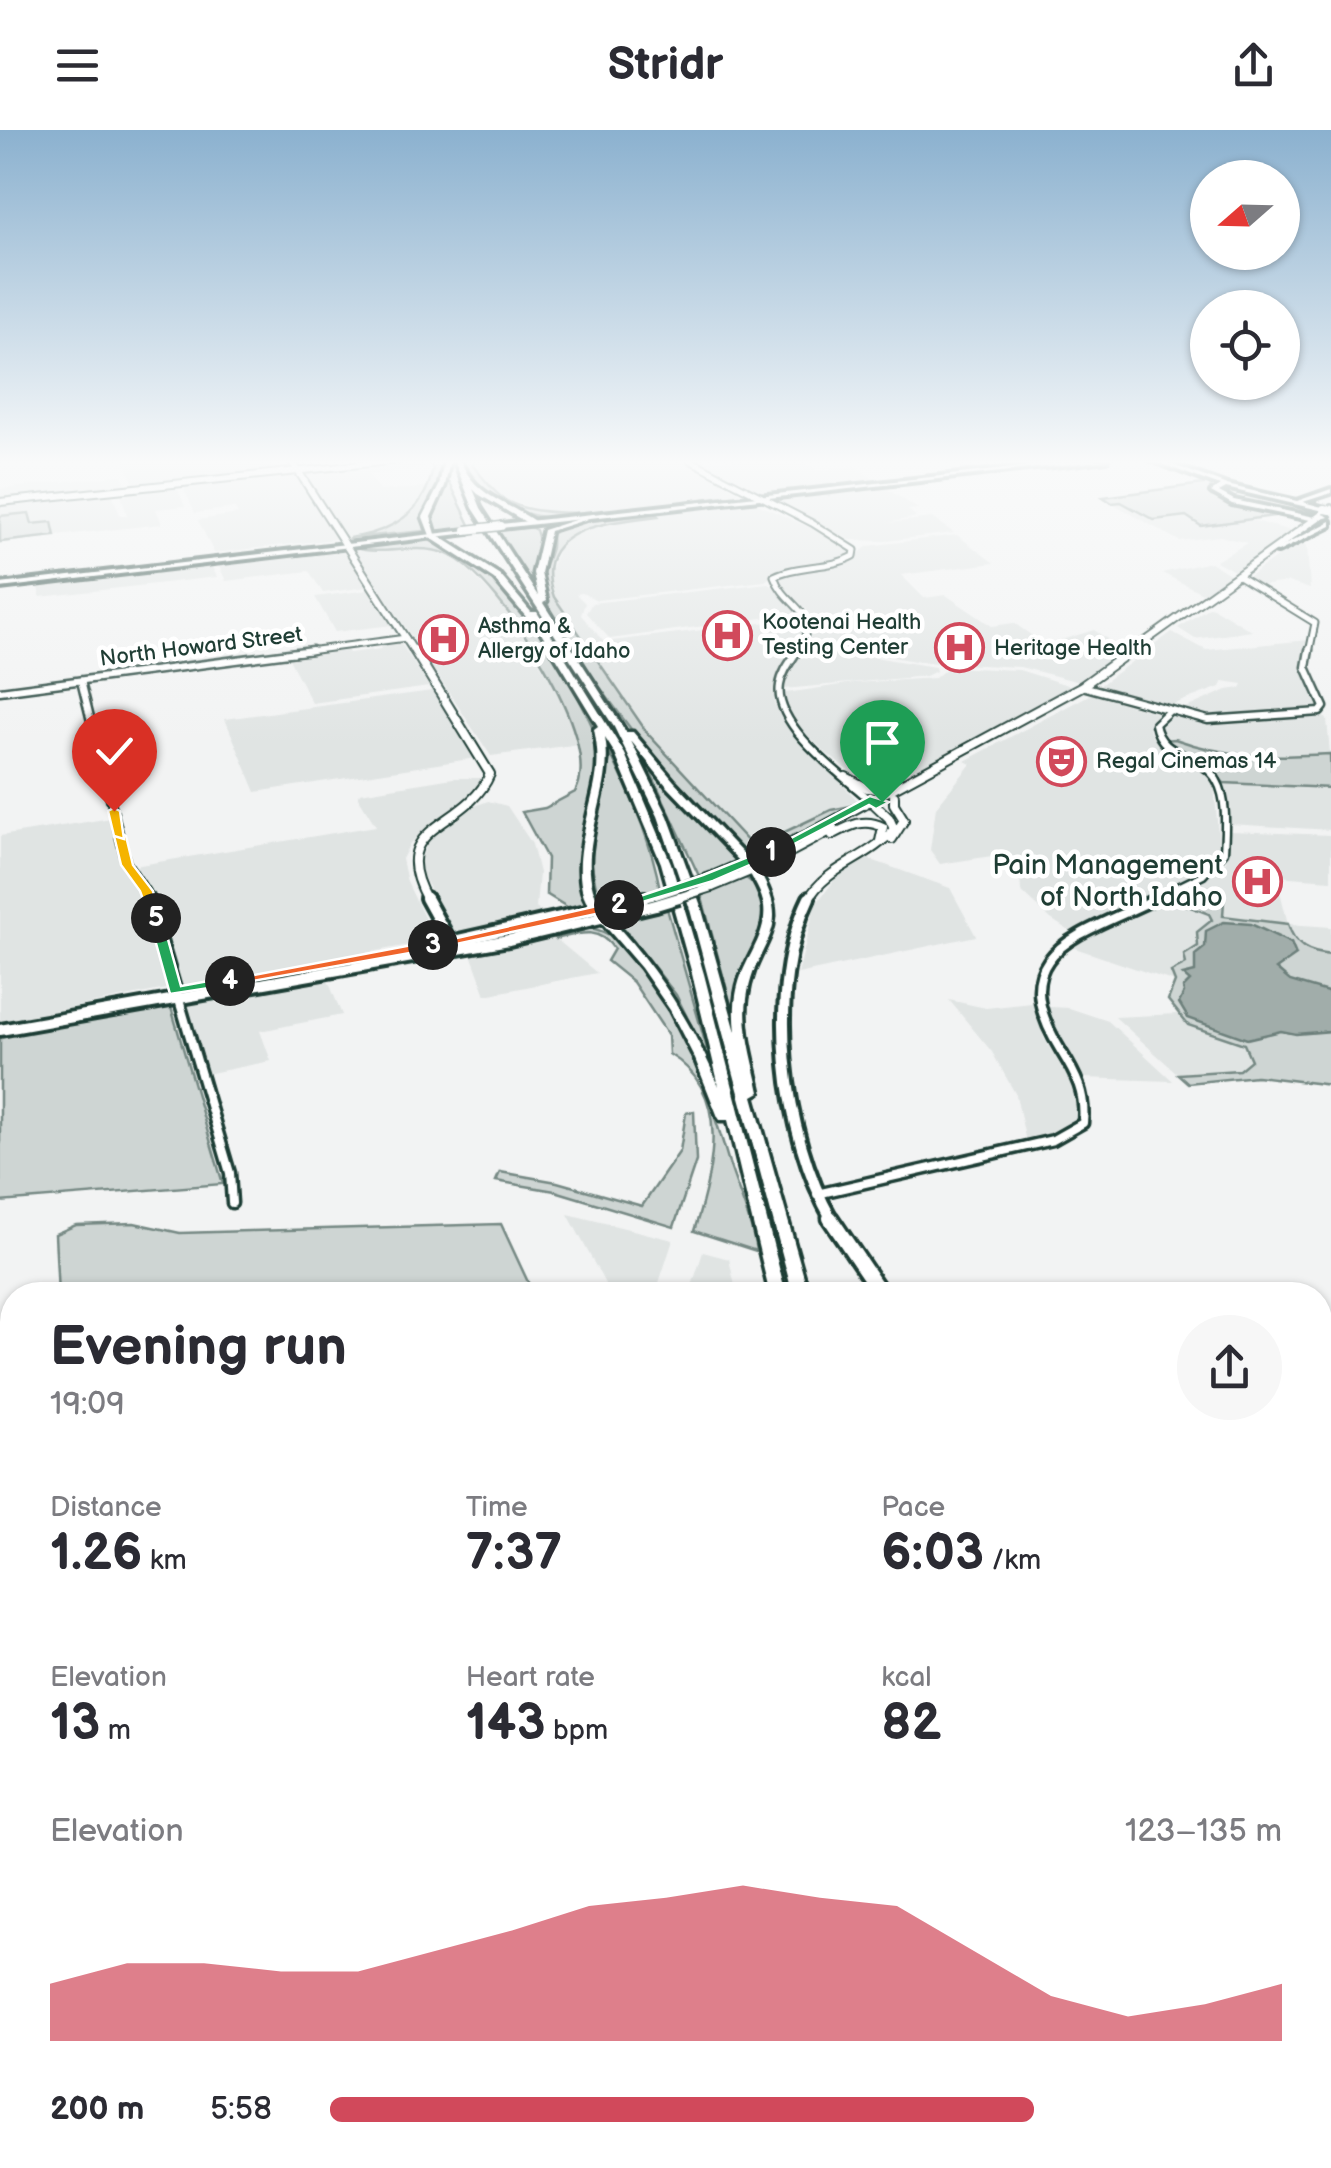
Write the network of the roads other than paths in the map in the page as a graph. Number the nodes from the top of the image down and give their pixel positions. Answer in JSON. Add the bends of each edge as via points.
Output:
{"nodes":[{"id":1,"x":239,"y":555,"type":"edge"},
{"id":2,"x":249,"y":555,"type":"edge"},
{"id":3,"x":353,"y":555,"type":"edge"},
{"id":4,"x":464,"y":555,"type":"edge"},
{"id":5,"x":496,"y":555,"type":"edge"},
{"id":6,"x":506,"y":555,"type":"edge"},
{"id":7,"x":542,"y":555,"type":"edge"},
{"id":8,"x":851,"y":555,"type":"edge"},
{"id":9,"x":1268,"y":555,"type":"edge"},
{"id":10,"x":1270,"y":555,"type":"edge"},
{"id":11,"x":212,"y":559,"type":"junction"},
{"id":12,"x":1239,"y":577,"type":"junction"},
{"id":13,"x":33,"y":580,"type":"junction"},
{"id":14,"x":0,"y":583,"type":"edge"},
{"id":15,"x":545,"y":632,"type":"junction"},
{"id":16,"x":406,"y":638,"type":"junction"},
{"id":17,"x":560,"y":638,"type":"junction"},
{"id":18,"x":81,"y":680,"type":"junction"},
{"id":19,"x":1086,"y":687,"type":"junction"},
{"id":20,"x":0,"y":691,"type":"edge"},
{"id":21,"x":600,"y":707,"type":"junction"},
{"id":22,"x":1169,"y":712,"type":"junction"},
{"id":23,"x":846,"y":777,"type":"junction"},
{"id":24,"x":894,"y":792,"type":"junction"},
{"id":25,"x":873,"y":803,"type":"junction"},
{"id":26,"x":878,"y":844,"type":"junction"},
{"id":27,"x":791,"y":853,"type":"junction"},
{"id":28,"x":750,"y":867,"type":"junction"},
{"id":29,"x":601,"y":914,"type":"junction"},
{"id":30,"x":452,"y":945,"type":"junction"},
{"id":31,"x":176,"y":994,"type":"junction"},
{"id":32,"x":0,"y":1027,"type":"edge"},
{"id":33,"x":763,"y":1157,"type":"junction"},
{"id":34,"x":751,"y":1188,"type":"junction"},
{"id":35,"x":818,"y":1194,"type":"junction"},
{"id":36,"x":232,"y":1202,"type":"dead end"},
{"id":37,"x":775,"y":1282,"type":"edge"},
{"id":38,"x":798,"y":1282,"type":"edge"},
{"id":39,"x":873,"y":1282,"type":"edge"}],
"edges":[{"from":1,"to":11,"type":"highway"},
{"from":2,"to":11,"type":"highway"},
{"from":3,"to":16,"type":"main road"},
{"from":4,"to":15,"type":"highway","via":[[497,576]]},
{"from":5,"to":15,"type":"highway"},
{"from":6,"to":17,"type":"highway"},
{"from":7,"to":17,"type":"highway","via":[[538,587]]},
{"from":8,"to":23,"type":"street","via":[[774,576],[807,624],[778,697],[788,720]]},
{"from":9,"to":12,"type":"main road"},
{"from":10,"to":12,"type":"main road"},
{"from":11,"to":13,"type":"highway"},
{"from":11,"to":13,"type":"highway"},
{"from":12,"to":19,"type":"main road"},
{"from":12,"to":22,"type":"street","via":[[1315,623],[1306,667],[1324,708],[1228,721]]},
{"from":13,"to":14,"type":"highway"},
{"from":13,"to":14,"type":"highway"},
{"from":15,"to":21,"type":"highway"},
{"from":16,"to":18,"type":"street","name":"North Howard Street"},
{"from":16,"to":30,"type":"main road","via":[[490,774],[486,789],[429,831],[412,857],[415,878]]},
{"from":17,"to":21,"type":"highway"},
{"from":18,"to":20,"type":"street","name":"North Howard Street"},
{"from":18,"to":31,"type":"street","via":[[126,862],[150,896]]},
{"from":19,"to":22,"type":"street"},
{"from":19,"to":24,"type":"main road"},
{"from":21,"to":28,"type":"highway"},
{"from":21,"to":29,"type":"highway","via":[[604,756],[586,855],[590,892]]},
{"from":21,"to":33,"type":"highway","via":[[655,797],[695,906]]},
{"from":21,"to":34,"type":"highway","via":[[666,863]]},
{"from":22,"to":35,"type":"street","via":[[1155,724],[1156,735],[1218,782],[1224,852],[1204,875],[1068,942],[1040,970],[1042,1015],[1087,1101],[1084,1123],[1053,1140]]},
{"from":23,"to":24,"type":"main road"},
{"from":23,"to":25,"type":"street"},
{"from":24,"to":25,"type":"main road"},
{"from":24,"to":26,"type":"main road","via":[[902,828]]},
{"from":25,"to":26,"type":"main road","via":[[894,829]]},
{"from":25,"to":27,"type":"main road"},
{"from":25,"to":28,"type":"main road"},
{"from":26,"to":27,"type":"main road","via":[[884,828],[863,821]]},
{"from":26,"to":35,"type":"main road","via":[[811,894],[790,962],[786,1051]]},
{"from":27,"to":28,"type":"main road"},
{"from":28,"to":29,"type":"main road","bridge":true},
{"from":28,"to":33,"type":"highway","via":[[771,912],[741,1002]]},
{"from":29,"to":30,"type":"main road"},
{"from":29,"to":34,"type":"highway","via":[[674,1001]]},
{"from":30,"to":31,"type":"main road"},
{"from":31,"to":32,"type":"main road"},
{"from":31,"to":36,"type":"street","via":[[230,1172]]},
{"from":33,"to":38,"type":"highway"},
{"from":34,"to":37,"type":"highway"},
{"from":35,"to":39,"type":"main road"}]}
